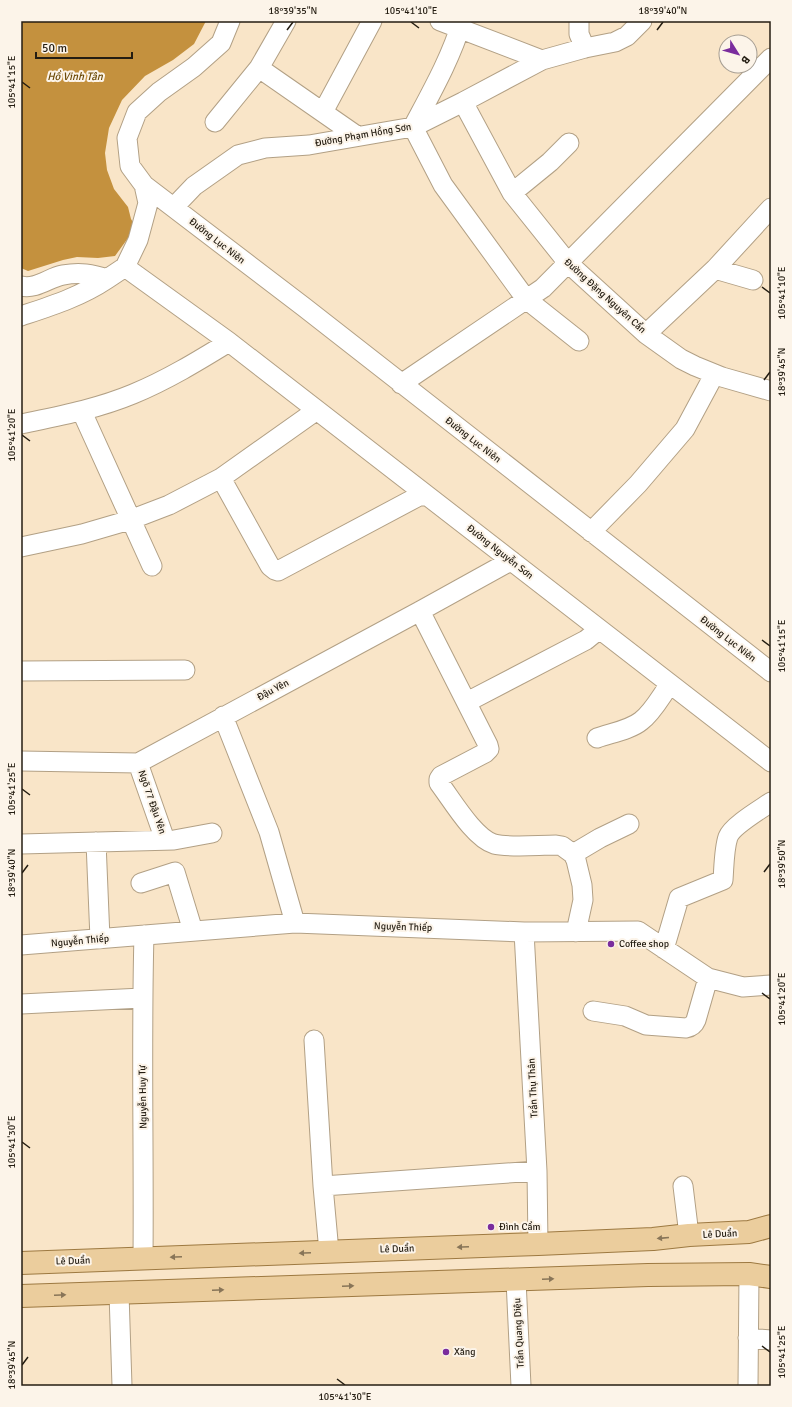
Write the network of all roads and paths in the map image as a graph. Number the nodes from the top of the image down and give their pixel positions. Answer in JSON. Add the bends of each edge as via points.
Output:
{"nodes":[{"id":1,"x":230,"y":21,"type":"edge"},
{"id":2,"x":286,"y":21,"type":"edge"},
{"id":3,"x":372,"y":21,"type":"edge"},
{"id":4,"x":440,"y":21,"type":"edge"},
{"id":5,"x":579,"y":21,"type":"edge"},
{"id":6,"x":642,"y":21,"type":"edge"},
{"id":7,"x":461,"y":25,"type":"edge"},
{"id":8,"x":480,"y":28,"type":"edge"},
{"id":9,"x":585,"y":48,"type":"junction"},
{"id":10,"x":771,"y":58,"type":"edge"},
{"id":11,"x":542,"y":60,"type":"junction"},
{"id":12,"x":259,"y":68,"type":"junction"},
{"id":13,"x":463,"y":102,"type":"junction"},
{"id":14,"x":323,"y":112,"type":"junction"},
{"id":15,"x":215,"y":122,"type":"dead end"},
{"id":16,"x":413,"y":127,"type":"junction"},
{"id":17,"x":357,"y":136,"type":"junction"},
{"id":18,"x":569,"y":143,"type":"dead end"},
{"id":19,"x":144,"y":185,"type":"junction"},
{"id":20,"x":512,"y":192,"type":"junction"},
{"id":21,"x":174,"y":208,"type":"junction"},
{"id":22,"x":771,"y":208,"type":"edge"},
{"id":23,"x":568,"y":263,"type":"junction"},
{"id":24,"x":125,"y":267,"type":"junction"},
{"id":25,"x":715,"y":269,"type":"junction"},
{"id":26,"x":107,"y":279,"type":"junction"},
{"id":27,"x":753,"y":280,"type":"dead end"},
{"id":28,"x":21,"y":286,"type":"edge"},
{"id":29,"x":526,"y":299,"type":"junction"},
{"id":30,"x":21,"y":316,"type":"edge"},
{"id":31,"x":646,"y":334,"type":"junction"},
{"id":32,"x":579,"y":341,"type":"dead end"},
{"id":33,"x":229,"y":342,"type":"junction"},
{"id":34,"x":714,"y":374,"type":"junction"},
{"id":35,"x":402,"y":384,"type":"junction"},
{"id":36,"x":771,"y":391,"type":"edge"},
{"id":37,"x":317,"y":410,"type":"junction"},
{"id":38,"x":82,"y":412,"type":"junction"},
{"id":39,"x":21,"y":424,"type":"edge"},
{"id":40,"x":221,"y":478,"type":"junction"},
{"id":41,"x":426,"y":495,"type":"junction"},
{"id":42,"x":130,"y":520,"type":"junction"},
{"id":43,"x":591,"y":532,"type":"junction"},
{"id":44,"x":21,"y":547,"type":"edge"},
{"id":45,"x":512,"y":561,"type":"junction"},
{"id":46,"x":152,"y":566,"type":"dead end"},
{"id":47,"x":420,"y":611,"type":"junction"},
{"id":48,"x":596,"y":627,"type":"junction"},
{"id":49,"x":185,"y":670,"type":"dead end"},
{"id":50,"x":21,"y":671,"type":"edge"},
{"id":51,"x":771,"y":672,"type":"edge"},
{"id":52,"x":670,"y":684,"type":"junction"},
{"id":53,"x":467,"y":702,"type":"junction"},
{"id":54,"x":223,"y":716,"type":"junction"},
{"id":55,"x":597,"y":738,"type":"dead end"},
{"id":56,"x":21,"y":761,"type":"edge"},
{"id":57,"x":771,"y":762,"type":"edge"},
{"id":58,"x":138,"y":763,"type":"junction"},
{"id":59,"x":771,"y":802,"type":"edge"},
{"id":60,"x":629,"y":824,"type":"dead end"},
{"id":61,"x":212,"y":833,"type":"dead end"},
{"id":62,"x":165,"y":840,"type":"junction"},
{"id":63,"x":96,"y":842,"type":"junction"},
{"id":64,"x":21,"y":844,"type":"edge"},
{"id":65,"x":573,"y":854,"type":"junction"},
{"id":66,"x":141,"y":883,"type":"dead end"},
{"id":67,"x":295,"y":923,"type":"junction"},
{"id":68,"x":193,"y":931,"type":"junction"},
{"id":69,"x":524,"y":932,"type":"junction"},
{"id":70,"x":576,"y":932,"type":"junction"},
{"id":71,"x":144,"y":935,"type":"junction"},
{"id":72,"x":100,"y":939,"type":"junction"},
{"id":73,"x":21,"y":945,"type":"edge"},
{"id":74,"x":664,"y":949,"type":"junction"},
{"id":75,"x":708,"y":978,"type":"junction"},
{"id":76,"x":771,"y":984,"type":"edge"},
{"id":77,"x":142,"y":998,"type":"junction"},
{"id":78,"x":21,"y":1004,"type":"edge"},
{"id":79,"x":593,"y":1011,"type":"dead end"},
{"id":80,"x":314,"y":1040,"type":"dead end"},
{"id":81,"x":537,"y":1171,"type":"junction"},
{"id":82,"x":323,"y":1186,"type":"junction"},
{"id":83,"x":683,"y":1186,"type":"dead end"},
{"id":84,"x":771,"y":1226,"type":"edge"},
{"id":85,"x":689,"y":1235,"type":"junction"},
{"id":86,"x":538,"y":1244,"type":"junction"},
{"id":87,"x":492,"y":1246,"type":"junction"},
{"id":88,"x":329,"y":1252,"type":"junction"},
{"id":89,"x":143,"y":1258,"type":"junction"},
{"id":90,"x":120,"y":1259,"type":"junction"},
{"id":91,"x":21,"y":1263,"type":"edge"},
{"id":92,"x":749,"y":1274,"type":"junction"},
{"id":93,"x":771,"y":1277,"type":"edge"},
{"id":94,"x":516,"y":1280,"type":"junction"},
{"id":95,"x":495,"y":1281,"type":"junction"},
{"id":96,"x":119,"y":1293,"type":"junction"},
{"id":97,"x":21,"y":1296,"type":"edge"},
{"id":98,"x":748,"y":1338,"type":"junction"},
{"id":99,"x":771,"y":1340,"type":"edge"},
{"id":100,"x":122,"y":1386,"type":"edge"},
{"id":101,"x":521,"y":1386,"type":"edge"},
{"id":102,"x":748,"y":1386,"type":"edge"}],
"edges":[{"from":1,"to":19,"type":"street","via":[[221,43],[137,112],[128,138],[130,166]]},
{"from":2,"to":12,"type":"street"},
{"from":3,"to":14,"type":"street"},
{"from":4,"to":7,"type":"street"},
{"from":5,"to":9,"type":"street","via":[[579,34]]},
{"from":6,"to":9,"type":"street","name":"Đường Phạm Hồng Sơn","via":[[627,36],[615,42]]},
{"from":7,"to":8,"type":"street"},
{"from":7,"to":16,"type":"street","via":[[440,75]]},
{"from":8,"to":11,"type":"street"},
{"from":9,"to":11,"type":"street","name":"Đường Phạm Hồng Sơn"},
{"from":10,"to":23,"type":"street"},
{"from":11,"to":13,"type":"street","name":"Đường Phạm Hồng Sơn"},
{"from":12,"to":14,"type":"street"},
{"from":12,"to":15,"type":"street"},
{"from":13,"to":16,"type":"street","name":"Đường Phạm Hồng Sơn"},
{"from":13,"to":20,"type":"street","name":"Đường Đặng Nguyên Cẩn"},
{"from":14,"to":17,"type":"street"},
{"from":16,"to":17,"type":"street","name":"Đường Phạm Hồng Sơn"},
{"from":16,"to":29,"type":"street","via":[[443,185]]},
{"from":17,"to":21,"type":"street","name":"Đường Phạm Hồng Sơn","via":[[309,145],[266,148],[238,156],[194,186]]},
{"from":18,"to":20,"type":"street","via":[[550,162]]},
{"from":19,"to":21,"type":"street","name":"Đường Lục Niên"},
{"from":19,"to":24,"type":"street","via":[[148,203],[138,240]]},
{"from":20,"to":23,"type":"street","name":"Đường Đặng Nguyên Cẩn"},
{"from":21,"to":35,"type":"street","name":"Đường Lục Niên"},
{"from":22,"to":25,"type":"street"},
{"from":23,"to":29,"type":"street","via":[[543,288]]},
{"from":23,"to":31,"type":"street","name":"Đường Đặng Nguyên Cẩn"},
{"from":24,"to":26,"type":"street"},
{"from":24,"to":33,"type":"street","name":"Đường Nguyễn Sơn"},
{"from":25,"to":27,"type":"street"},
{"from":25,"to":31,"type":"street"},
{"from":26,"to":28,"type":"street","via":[[88,273],[62,275],[41,284]]},
{"from":26,"to":30,"type":"street","via":[[68,300]]},
{"from":29,"to":32,"type":"street"},
{"from":29,"to":35,"type":"street"},
{"from":31,"to":34,"type":"street","name":"Đường Đặng Nguyên Cẩn","via":[[681,359]]},
{"from":33,"to":37,"type":"street","name":"Đường Nguyễn Sơn"},
{"from":33,"to":38,"type":"street","via":[[177,373],[132,395]]},
{"from":34,"to":36,"type":"street","name":"Đường Đặng Nguyên Cẩn"},
{"from":34,"to":43,"type":"street","via":[[686,429],[638,484]]},
{"from":35,"to":43,"type":"street","name":"Đường Lục Niên"},
{"from":37,"to":40,"type":"street"},
{"from":37,"to":41,"type":"street","name":"Đường Nguyễn Sơn"},
{"from":38,"to":39,"type":"street"},
{"from":38,"to":42,"type":"street"},
{"from":40,"to":41,"type":"street","via":[[270,566],[278,571],[419,496]]},
{"from":40,"to":42,"type":"street","via":[[169,505]]},
{"from":41,"to":45,"type":"street","name":"Đường Nguyễn Sơn"},
{"from":42,"to":44,"type":"street","via":[[82,534]]},
{"from":42,"to":46,"type":"street"},
{"from":43,"to":51,"type":"street","name":"Đường Lục Niên"},
{"from":45,"to":47,"type":"street","name":"Đậu Yên"},
{"from":45,"to":48,"type":"street","name":"Đường Nguyễn Sơn"},
{"from":47,"to":53,"type":"street"},
{"from":47,"to":54,"type":"street","name":"Đậu Yên"},
{"from":48,"to":52,"type":"street","name":"Đường Nguyễn Sơn"},
{"from":48,"to":53,"type":"street","via":[[597,631],[586,640]]},
{"from":49,"to":50,"type":"street"},
{"from":52,"to":55,"type":"street","via":[[640,722]]},
{"from":52,"to":57,"type":"street","name":"Đường Nguyễn Sơn"},
{"from":53,"to":65,"type":"street","via":[[489,749],[441,776],[439,783],[474,830],[487,841],[503,845],[556,845]]},
{"from":54,"to":58,"type":"street","name":"Đậu Yên"},
{"from":54,"to":67,"type":"street","via":[[269,832]]},
{"from":56,"to":58,"type":"street","name":"Đậu Yên"},
{"from":58,"to":62,"type":"street","name":"Ngõ 77 Đậu Yên"},
{"from":59,"to":74,"type":"street","via":[[744,820],[728,836],[723,880],[679,898]]},
{"from":60,"to":65,"type":"street"},
{"from":61,"to":62,"type":"street"},
{"from":62,"to":63,"type":"street"},
{"from":63,"to":64,"type":"street"},
{"from":63,"to":72,"type":"street"},
{"from":65,"to":70,"type":"street","via":[[583,892]]},
{"from":66,"to":68,"type":"street","via":[[174,872]]},
{"from":67,"to":68,"type":"street","name":"Nguyễn Thiếp"},
{"from":67,"to":69,"type":"street","name":"Nguyễn Thiếp"},
{"from":68,"to":71,"type":"street","name":"Nguyễn Thiếp"},
{"from":69,"to":70,"type":"street","name":"Nguyễn Thiếp"},
{"from":69,"to":81,"type":"street","name":"Trần Thụ Thân"},
{"from":70,"to":74,"type":"street","name":"Nguyễn Thiếp","via":[[638,931]]},
{"from":71,"to":72,"type":"street","name":"Nguyễn Thiếp"},
{"from":71,"to":77,"type":"street","name":"Nguyễn Huy Tự"},
{"from":72,"to":73,"type":"street","name":"Nguyễn Thiếp"},
{"from":74,"to":75,"type":"street","name":"Nguyễn Thiếp"},
{"from":75,"to":76,"type":"street","name":"Nguyễn Thiếp","via":[[743,987]]},
{"from":75,"to":79,"type":"street","via":[[696,1020],[689,1028],[646,1025],[625,1016]]},
{"from":77,"to":78,"type":"street"},
{"from":77,"to":89,"type":"street","name":"Nguyễn Huy Tự"},
{"from":80,"to":82,"type":"street"},
{"from":81,"to":82,"type":"street"},
{"from":81,"to":86,"type":"street","name":"Trần Thụ Thân"},
{"from":82,"to":88,"type":"street"},
{"from":83,"to":85,"type":"street"},
{"from":84,"to":85,"type":"main road","name":"Lê Duẩn","via":[[749,1232]]},
{"from":85,"to":86,"type":"main road","name":"Lê Duẩn","one_way":true},
{"from":86,"to":87,"type":"main road","name":"Lê Duẩn"},
{"from":87,"to":88,"type":"main road","name":"Lê Duẩn","one_way":true},
{"from":87,"to":95,"type":"main road"},
{"from":88,"to":89,"type":"main road","name":"Lê Duẩn","one_way":true},
{"from":89,"to":90,"type":"main road","name":"Lê Duẩn"},
{"from":90,"to":91,"type":"main road","name":"Lê Duẩn"},
{"from":90,"to":96,"type":"main road"},
{"from":92,"to":93,"type":"main road"},
{"from":94,"to":92,"type":"main road","one_way":true},
{"from":92,"to":98,"type":"street"},
{"from":94,"to":95,"type":"main road"},
{"from":94,"to":101,"type":"street","name":"Trần Quang Diệu"},
{"from":96,"to":95,"type":"main road","one_way":true},
{"from":97,"to":96,"type":"main road","one_way":true},
{"from":96,"to":100,"type":"street"},
{"from":98,"to":99,"type":"street"},
{"from":98,"to":102,"type":"street"}]}
